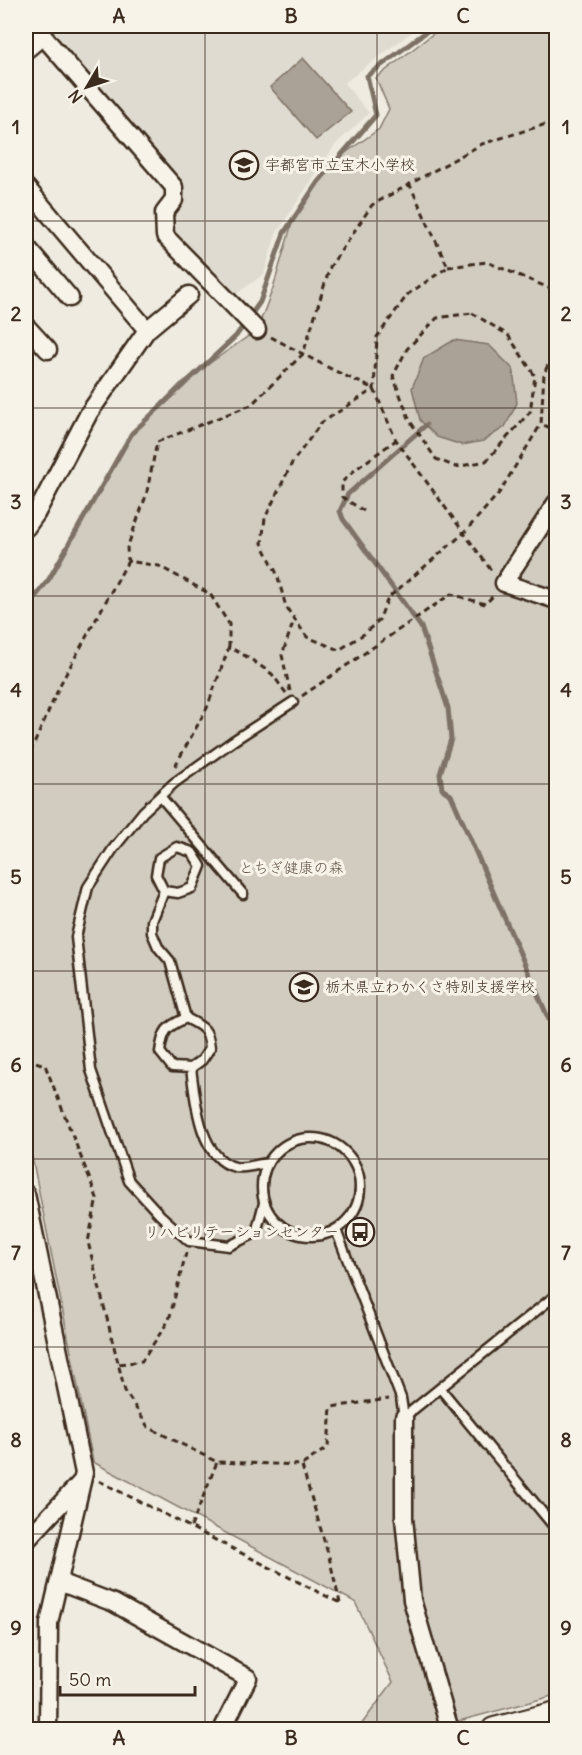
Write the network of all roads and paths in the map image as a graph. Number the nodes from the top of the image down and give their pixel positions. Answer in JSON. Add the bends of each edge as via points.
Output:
{"nodes":[{"id":1,"x":37,"y":31,"type":"edge"},
{"id":2,"x":26,"y":50,"type":"edge"},
{"id":3,"x":556,"y":121,"type":"edge"},
{"id":4,"x":409,"y":183,"type":"junction"},
{"id":5,"x":26,"y":187,"type":"edge"},
{"id":6,"x":26,"y":246,"type":"edge"},
{"id":7,"x":448,"y":267,"type":"junction"},
{"id":8,"x":556,"y":291,"type":"edge"},
{"id":9,"x":189,"y":295,"type":"dead end"},
{"id":10,"x":70,"y":298,"type":"dead end"},
{"id":11,"x":26,"y":326,"type":"edge"},
{"id":12,"x":147,"y":330,"type":"junction"},
{"id":13,"x":257,"y":330,"type":"joint"},
{"id":14,"x":556,"y":346,"type":"edge"},
{"id":15,"x":48,"y":350,"type":"dead end"},
{"id":16,"x":303,"y":354,"type":"junction"},
{"id":17,"x":374,"y":388,"type":"junction"},
{"id":18,"x":541,"y":424,"type":"junction"},
{"id":19,"x":515,"y":430,"type":"joint"},
{"id":20,"x":556,"y":430,"type":"edge"},
{"id":21,"x":396,"y":440,"type":"junction"},
{"id":22,"x":556,"y":503,"type":"edge"},
{"id":23,"x":364,"y":510,"type":"dead end"},
{"id":24,"x":26,"y":528,"type":"edge"},
{"id":25,"x":464,"y":533,"type":"junction"},
{"id":26,"x":128,"y":561,"type":"junction"},
{"id":27,"x":498,"y":577,"type":"junction"},
{"id":28,"x":556,"y":600,"type":"edge"},
{"id":29,"x":295,"y":620,"type":"junction"},
{"id":30,"x":229,"y":647,"type":"junction"},
{"id":31,"x":293,"y":702,"type":"junction"},
{"id":32,"x":26,"y":762,"type":"edge"},
{"id":33,"x":160,"y":796,"type":"junction"},
{"id":34,"x":26,"y":853,"type":"edge"},
{"id":35,"x":26,"y":878,"type":"edge"},
{"id":36,"x":164,"y":891,"type":"junction"},
{"id":37,"x":243,"y":894,"type":"dead end"},
{"id":38,"x":186,"y":1018,"type":"junction"},
{"id":39,"x":26,"y":1059,"type":"edge"},
{"id":40,"x":191,"y":1068,"type":"junction"},
{"id":41,"x":268,"y":1163,"type":"junction"},
{"id":42,"x":26,"y":1194,"type":"edge"},
{"id":43,"x":264,"y":1203,"type":"junction"},
{"id":44,"x":336,"y":1230,"type":"junction"},
{"id":45,"x":189,"y":1240,"type":"junction"},
{"id":46,"x":556,"y":1295,"type":"edge"},
{"id":47,"x":119,"y":1364,"type":"junction"},
{"id":48,"x":440,"y":1388,"type":"junction"},
{"id":49,"x":401,"y":1398,"type":"junction"},
{"id":50,"x":404,"y":1417,"type":"junction"},
{"id":51,"x":218,"y":1462,"type":"junction"},
{"id":52,"x":302,"y":1465,"type":"junction"},
{"id":53,"x":82,"y":1477,"type":"junction"},
{"id":54,"x":190,"y":1527,"type":"junction"},
{"id":55,"x":556,"y":1529,"type":"edge"},
{"id":56,"x":26,"y":1541,"type":"edge"},
{"id":57,"x":59,"y":1582,"type":"junction"},
{"id":58,"x":556,"y":1714,"type":"edge"},
{"id":59,"x":48,"y":1730,"type":"edge"},
{"id":60,"x":222,"y":1730,"type":"edge"},
{"id":61,"x":450,"y":1730,"type":"edge"},
{"id":62,"x":494,"y":1730,"type":"edge"}],
"edges":[{"from":1,"to":2,"type":"street"},
{"from":1,"to":13,"type":"street","via":[[174,187],[174,200],[164,213],[165,236]]},
{"from":3,"to":4,"type":"path","via":[[482,144]]},
{"from":4,"to":7,"type":"path"},
{"from":4,"to":16,"type":"path","via":[[372,205],[330,267]]},
{"from":5,"to":12,"type":"street"},
{"from":6,"to":10,"type":"street"},
{"from":7,"to":8,"type":"path","via":[[487,262]]},
{"from":7,"to":17,"type":"path","via":[[408,294],[377,338]]},
{"from":9,"to":12,"type":"street"},
{"from":11,"to":15,"type":"street"},
{"from":12,"to":24,"type":"street","via":[[89,414]]},
{"from":13,"to":16,"type":"path"},
{"from":14,"to":18,"type":"path","via":[[544,374]]},
{"from":16,"to":17,"type":"path"},
{"from":16,"to":26,"type":"path","via":[[251,405],[157,442],[146,496],[127,548]]},
{"from":17,"to":21,"type":"path"},
{"from":17,"to":29,"type":"path","via":[[321,423],[292,463],[266,518],[262,543],[277,574],[286,607]]},
{"from":18,"to":20,"type":"path"},
{"from":18,"to":25,"type":"path","via":[[500,493]]},
{"from":19,"to":19,"type":"path","via":[[530,412],[535,376],[508,335],[472,314],[437,318],[407,349],[393,376],[410,421],[436,459],[456,467],[486,461]]},
{"from":21,"to":23,"type":"path","via":[[342,482],[342,497]]},
{"from":21,"to":25,"type":"path"},
{"from":22,"to":27,"type":"street"},
{"from":25,"to":27,"type":"path"},
{"from":25,"to":29,"type":"path","via":[[388,597],[378,620],[364,634],[339,650],[307,637]]},
{"from":26,"to":30,"type":"path","via":[[159,566],[210,594],[229,624]]},
{"from":26,"to":32,"type":"path","via":[[61,683]]},
{"from":27,"to":28,"type":"street"},
{"from":27,"to":31,"type":"path","via":[[485,604],[451,594]]},
{"from":29,"to":31,"type":"path","via":[[282,655]]},
{"from":30,"to":31,"type":"path","via":[[272,674]]},
{"from":30,"to":33,"type":"path","via":[[207,708]]},
{"from":31,"to":33,"type":"lane"},
{"from":33,"to":37,"type":"lane"},
{"from":33,"to":45,"type":"lane","via":[[136,821],[88,887],[76,937],[91,1070],[129,1181]]},
{"from":34,"to":35,"type":"path"},
{"from":36,"to":36,"type":"lane","via":[[156,874],[159,858],[177,847],[192,852],[201,866],[192,888],[178,893]]},
{"from":36,"to":38,"type":"lane","via":[[152,921],[152,933],[170,961]]},
{"from":38,"to":40,"type":"lane","via":[[208,1033],[210,1048]]},
{"from":38,"to":40,"type":"lane","via":[[169,1025],[160,1052],[172,1067]]},
{"from":39,"to":47,"type":"path","via":[[45,1065],[97,1198],[88,1242]]},
{"from":40,"to":41,"type":"lane","via":[[198,1119],[221,1161],[237,1168]]},
{"from":41,"to":43,"type":"lane","via":[[263,1177]]},
{"from":41,"to":44,"type":"lane","via":[[280,1149],[299,1139],[319,1139],[345,1152],[354,1162],[360,1179],[359,1198],[350,1217]]},
{"from":42,"to":53,"type":"street"},
{"from":43,"to":44,"type":"lane","via":[[276,1222],[291,1232],[317,1236]]},
{"from":43,"to":45,"type":"lane","via":[[256,1233],[230,1246]]},
{"from":44,"to":49,"type":"lane"},
{"from":45,"to":47,"type":"path","via":[[169,1320],[142,1361]]},
{"from":46,"to":48,"type":"lane"},
{"from":47,"to":51,"type":"path","via":[[125,1391],[148,1427]]},
{"from":48,"to":50,"type":"lane"},
{"from":48,"to":55,"type":"lane"},
{"from":49,"to":50,"type":"lane"},
{"from":49,"to":52,"type":"path","via":[[331,1407],[328,1447]]},
{"from":50,"to":61,"type":"street","via":[[404,1518],[412,1600]]},
{"from":51,"to":52,"type":"path"},
{"from":51,"to":54,"type":"path"},
{"from":52,"to":54,"type":"path","via":[[340,1603]]},
{"from":53,"to":54,"type":"path"},
{"from":53,"to":56,"type":"street"},
{"from":53,"to":57,"type":"street"},
{"from":57,"to":59,"type":"street","via":[[49,1623]]},
{"from":57,"to":60,"type":"street","via":[[114,1603],[248,1678]]},
{"from":58,"to":62,"type":"street"}]}
